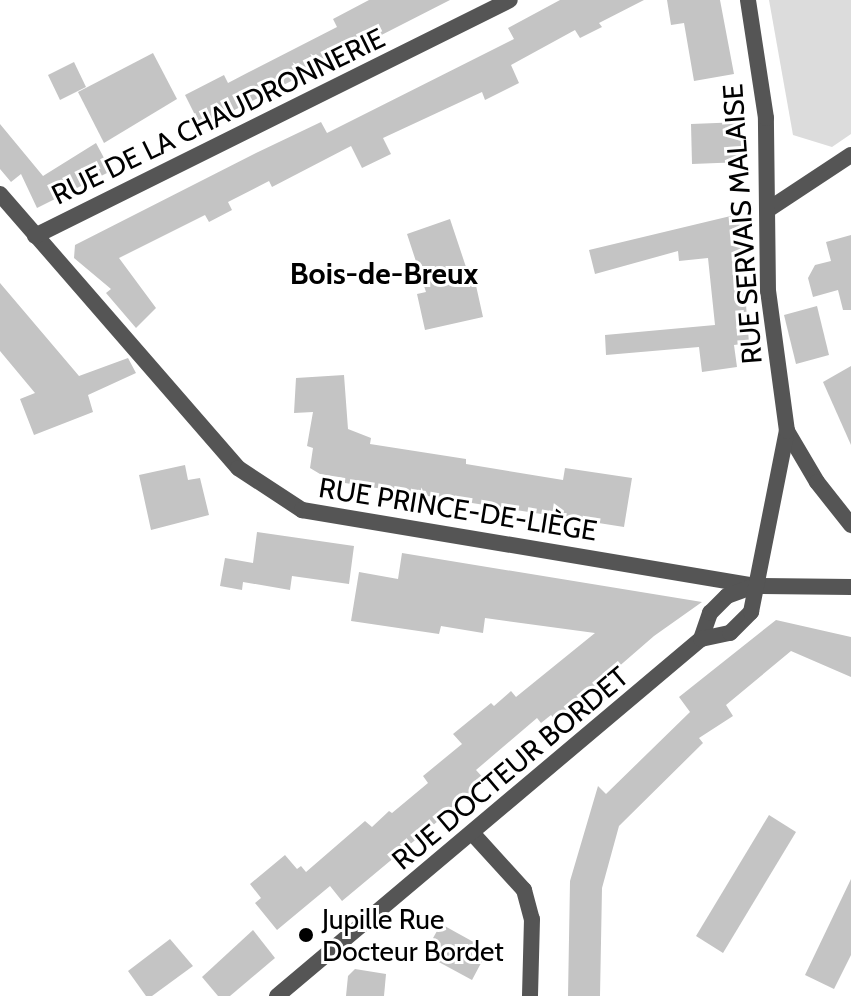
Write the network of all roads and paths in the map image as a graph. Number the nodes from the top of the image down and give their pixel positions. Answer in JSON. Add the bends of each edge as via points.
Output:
{"nodes":[{"id":1,"x":510,"y":0,"type":"edge"},
{"id":2,"x":748,"y":0,"type":"edge"},
{"id":3,"x":851,"y":155,"type":"edge"},
{"id":4,"x":0,"y":194,"type":"edge"},
{"id":5,"x":769,"y":209,"type":"junction"},
{"id":6,"x":35,"y":236,"type":"junction"},
{"id":7,"x":787,"y":431,"type":"junction"},
{"id":8,"x":851,"y":525,"type":"edge"},
{"id":9,"x":754,"y":586,"type":"junction"},
{"id":10,"x":851,"y":587,"type":"edge"},
{"id":11,"x":701,"y":639,"type":"junction"},
{"id":12,"x":473,"y":834,"type":"junction"},
{"id":13,"x":277,"y":996,"type":"edge"},
{"id":14,"x":530,"y":996,"type":"edge"}],
"edges":[{"from":1,"to":6,"type":"street","name":"RUE DE LA CHAUDRONNERIE"},
{"from":2,"to":5,"type":"street","name":"RUE SERVAIS MALAISE","via":[[766,118]]},
{"from":3,"to":5,"type":"street"},
{"from":4,"to":6,"type":"street","name":"RUE PRINCE-DE-LIÈGE"},
{"from":5,"to":7,"type":"street","name":"RUE SERVAIS MALAISE","via":[[768,291]]},
{"from":6,"to":9,"type":"street","name":"RUE PRINCE-DE-LIÈGE","via":[[238,468],[302,510]]},
{"from":7,"to":8,"type":"street"},
{"from":7,"to":9,"type":"street","name":"RUE SERVAIS MALAISE"},
{"from":9,"to":10,"type":"street","name":"RUE PRINCE-DE-LIÈGE"},
{"from":9,"to":11,"type":"street","name":"RUE DOCTEUR BORDET","via":[[727,596],[710,613]]},
{"from":9,"to":11,"type":"street","name":"RUE DOCTEUR BORDET","via":[[751,612],[730,633]]},
{"from":11,"to":12,"type":"street","name":"RUE DOCTEUR BORDET"},
{"from":12,"to":13,"type":"street","name":"RUE DOCTEUR BORDET"},
{"from":12,"to":14,"type":"street","via":[[524,890],[532,919]]}]}
